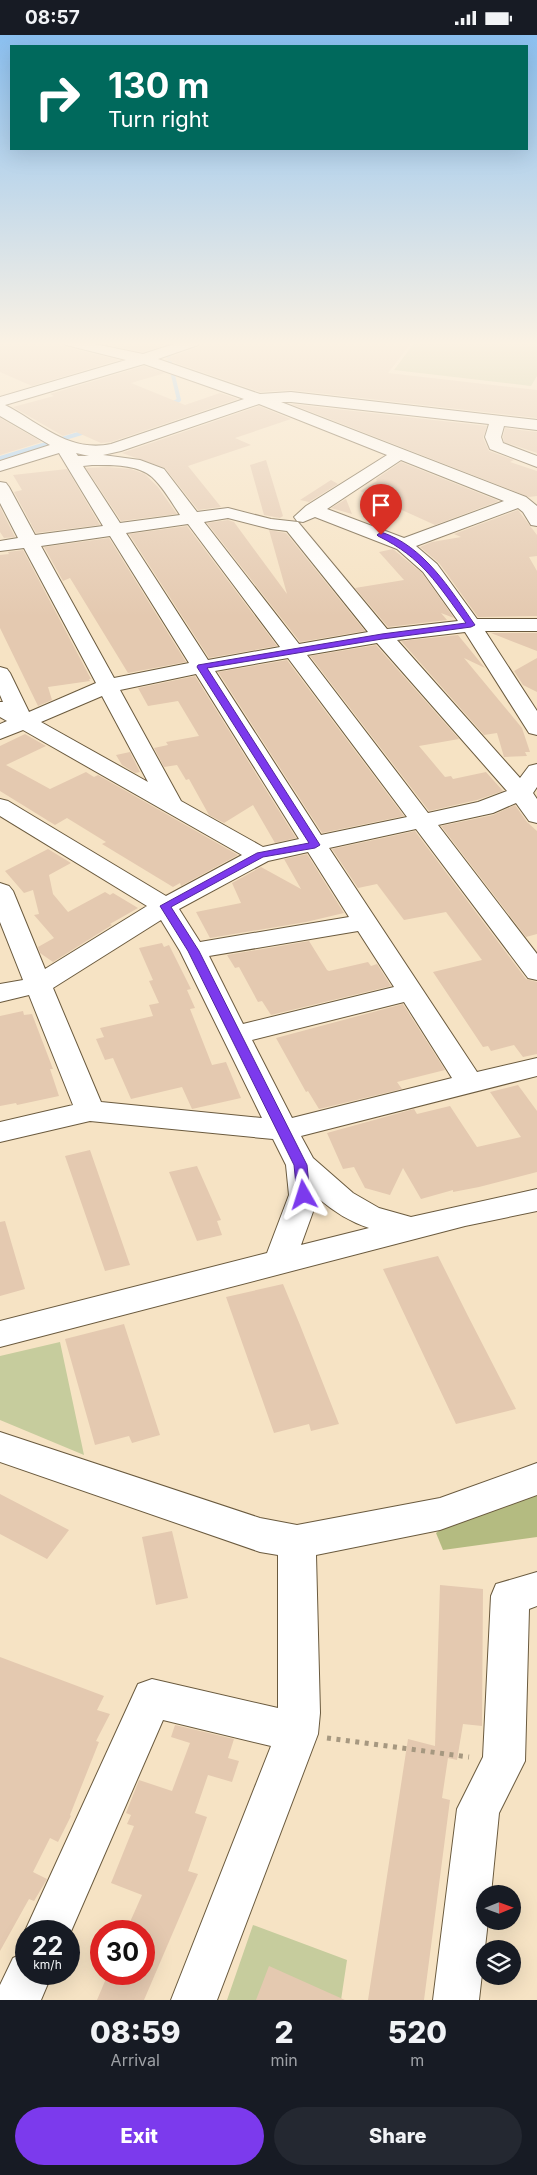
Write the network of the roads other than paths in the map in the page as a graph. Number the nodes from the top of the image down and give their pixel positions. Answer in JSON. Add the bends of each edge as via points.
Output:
{"nodes":[{"id":1,"x":44,"y":434,"type":"edge"},
{"id":2,"x":157,"y":434,"type":"edge"},
{"id":3,"x":350,"y":434,"type":"edge"},
{"id":4,"x":494,"y":434,"type":"edge"},
{"id":5,"x":64,"y":446,"type":"junction"},
{"id":6,"x":401,"y":453,"type":"junction"},
{"id":7,"x":72,"y":462,"type":"junction"},
{"id":8,"x":537,"y":462,"type":"edge"},
{"id":9,"x":0,"y":466,"type":"edge"},
{"id":10,"x":0,"y":487,"type":"edge"},
{"id":11,"x":520,"y":501,"type":"junction"},
{"id":12,"x":312,"y":510,"type":"junction"},
{"id":13,"x":192,"y":518,"type":"junction"},
{"id":14,"x":537,"y":521,"type":"edge"},
{"id":15,"x":292,"y":526,"type":"junction"},
{"id":16,"x":114,"y":530,"type":"junction"},
{"id":17,"x":30,"y":542,"type":"junction"},
{"id":18,"x":403,"y":545,"type":"junction"},
{"id":19,"x":0,"y":546,"type":"edge"},
{"id":20,"x":471,"y":625,"type":"junction"},
{"id":21,"x":537,"y":625,"type":"edge"},
{"id":22,"x":382,"y":636,"type":"junction"},
{"id":23,"x":292,"y":651,"type":"junction"},
{"id":24,"x":201,"y":667,"type":"junction"},
{"id":25,"x":0,"y":673,"type":"edge"},
{"id":26,"x":107,"y":686,"type":"junction"},
{"id":27,"x":0,"y":708,"type":"edge"},
{"id":28,"x":534,"y":720,"type":"edge"},
{"id":29,"x":23,"y":721,"type":"junction"},
{"id":30,"x":0,"y":732,"type":"edge"},
{"id":31,"x":537,"y":771,"type":"edge"},
{"id":32,"x":531,"y":805,"type":"edge"},
{"id":33,"x":0,"y":806,"type":"edge"},
{"id":34,"x":173,"y":807,"type":"junction"},
{"id":35,"x":424,"y":822,"type":"junction"},
{"id":36,"x":315,"y":845,"type":"junction"},
{"id":37,"x":260,"y":855,"type":"junction"},
{"id":38,"x":0,"y":891,"type":"edge"},
{"id":39,"x":166,"y":906,"type":"junction"},
{"id":40,"x":366,"y":921,"type":"junction"},
{"id":41,"x":193,"y":951,"type":"junction"},
{"id":42,"x":537,"y":973,"type":"edge"},
{"id":43,"x":39,"y":985,"type":"junction"},
{"id":44,"x":411,"y":992,"type":"junction"},
{"id":45,"x":0,"y":993,"type":"edge"},
{"id":46,"x":234,"y":1035,"type":"junction"},
{"id":47,"x":537,"y":1067,"type":"edge"},
{"id":48,"x":470,"y":1083,"type":"junction"},
{"id":49,"x":90,"y":1111,"type":"junction"},
{"id":50,"x":283,"y":1130,"type":"junction"},
{"id":51,"x":0,"y":1132,"type":"edge"},
{"id":52,"x":301,"y":1165,"type":"junction"},
{"id":53,"x":537,"y":1200,"type":"edge"},
{"id":54,"x":412,"y":1229,"type":"junction"},
{"id":55,"x":281,"y":1263,"type":"junction"},
{"id":56,"x":0,"y":1334,"type":"edge"},
{"id":57,"x":0,"y":1447,"type":"edge"},
{"id":58,"x":537,"y":1479,"type":"edge"},
{"id":59,"x":297,"y":1542,"type":"junction"},
{"id":60,"x":537,"y":1589,"type":"edge"},
{"id":61,"x":297,"y":1734,"type":"junction"},
{"id":62,"x":53,"y":1920,"type":"edge"},
{"id":63,"x":24,"y":1985,"type":"edge"},
{"id":64,"x":18,"y":2000,"type":"edge"},
{"id":65,"x":194,"y":2000,"type":"edge"},
{"id":66,"x":456,"y":2000,"type":"edge"}],
"edges":[{"from":1,"to":5,"type":"street"},
{"from":2,"to":5,"type":"street","via":[[96,452]]},
{"from":3,"to":6,"type":"street"},
{"from":4,"to":8,"type":"street","via":[[496,446]]},
{"from":5,"to":7,"type":"street"},
{"from":5,"to":9,"type":"street"},
{"from":6,"to":11,"type":"street"},
{"from":6,"to":12,"type":"street"},
{"from":7,"to":13,"type":"street","via":[[93,460],[149,467],[158,473]]},
{"from":7,"to":16,"type":"street"},
{"from":10,"to":17,"type":"street"},
{"from":11,"to":14,"type":"street"},
{"from":11,"to":18,"type":"street"},
{"from":12,"to":15,"type":"street"},
{"from":12,"to":18,"type":"street"},
{"from":13,"to":15,"type":"street","via":[[233,513],[271,524]]},
{"from":13,"to":16,"type":"street"},
{"from":13,"to":23,"type":"street"},
{"from":15,"to":22,"type":"street"},
{"from":16,"to":17,"type":"street"},
{"from":16,"to":24,"type":"street"},
{"from":17,"to":19,"type":"street"},
{"from":17,"to":26,"type":"street"},
{"from":18,"to":20,"type":"street","via":[[430,568]]},
{"from":20,"to":21,"type":"street"},
{"from":20,"to":22,"type":"street"},
{"from":20,"to":28,"type":"street"},
{"from":22,"to":23,"type":"street"},
{"from":22,"to":32,"type":"street"},
{"from":23,"to":24,"type":"street"},
{"from":23,"to":35,"type":"street"},
{"from":24,"to":26,"type":"street"},
{"from":24,"to":36,"type":"street"},
{"from":25,"to":29,"type":"street"},
{"from":26,"to":29,"type":"street"},
{"from":26,"to":34,"type":"street"},
{"from":27,"to":29,"type":"street"},
{"from":29,"to":30,"type":"street"},
{"from":29,"to":34,"type":"street"},
{"from":31,"to":32,"type":"street"},
{"from":32,"to":35,"type":"street","via":[[485,809]]},
{"from":33,"to":39,"type":"street"},
{"from":34,"to":37,"type":"street"},
{"from":35,"to":36,"type":"street"},
{"from":35,"to":42,"type":"street"},
{"from":36,"to":37,"type":"street"},
{"from":36,"to":40,"type":"street"},
{"from":37,"to":39,"type":"street"},
{"from":38,"to":43,"type":"street"},
{"from":39,"to":41,"type":"street"},
{"from":39,"to":43,"type":"street"},
{"from":40,"to":41,"type":"street"},
{"from":40,"to":44,"type":"street"},
{"from":41,"to":46,"type":"street"},
{"from":43,"to":45,"type":"street"},
{"from":43,"to":49,"type":"street"},
{"from":44,"to":46,"type":"street"},
{"from":44,"to":48,"type":"street"},
{"from":46,"to":50,"type":"street"},
{"from":47,"to":48,"type":"street"},
{"from":48,"to":50,"type":"street"},
{"from":49,"to":50,"type":"street"},
{"from":49,"to":51,"type":"street"},
{"from":50,"to":52,"type":"street"},
{"from":52,"to":54,"type":"street","via":[[342,1201],[368,1216]]},
{"from":52,"to":55,"type":"street","via":[[304,1195]]},
{"from":53,"to":54,"type":"street"},
{"from":54,"to":55,"type":"street"},
{"from":55,"to":56,"type":"street"},
{"from":57,"to":59,"type":"street","via":[[260,1535]]},
{"from":58,"to":59,"type":"street","via":[[440,1514]]},
{"from":59,"to":61,"type":"street"},
{"from":60,"to":66,"type":"street","via":[[510,1595],[504,1761],[478,1809]]},
{"from":61,"to":62,"type":"street","via":[[152,1698]]},
{"from":61,"to":65,"type":"street"},
{"from":63,"to":64,"type":"street"}]}
